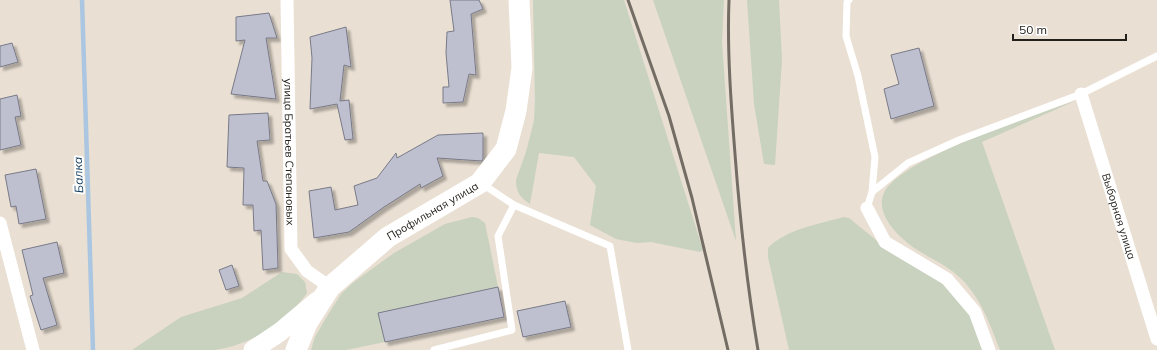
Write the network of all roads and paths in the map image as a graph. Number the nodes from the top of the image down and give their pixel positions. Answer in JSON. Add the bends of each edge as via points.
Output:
{"nodes":[{"id":1,"x":287,"y":0,"type":"edge"},
{"id":2,"x":519,"y":0,"type":"edge"},
{"id":3,"x":849,"y":0,"type":"edge"},
{"id":4,"x":1157,"y":56,"type":"edge"},
{"id":5,"x":1082,"y":94,"type":"junction"},
{"id":6,"x":480,"y":183,"type":"junction"},
{"id":7,"x":872,"y":192,"type":"junction"},
{"id":8,"x":514,"y":204,"type":"junction"},
{"id":9,"x":867,"y":208,"type":"joint"},
{"id":10,"x":0,"y":223,"type":"edge"},
{"id":11,"x":328,"y":290,"type":"junction"},
{"id":12,"x":1157,"y":339,"type":"edge"},
{"id":13,"x":34,"y":350,"type":"edge"},
{"id":14,"x":253,"y":350,"type":"edge"},
{"id":15,"x":296,"y":350,"type":"edge"},
{"id":16,"x":434,"y":350,"type":"edge"},
{"id":17,"x":628,"y":350,"type":"edge"},
{"id":18,"x":989,"y":350,"type":"edge"}],
"edges":[{"from":1,"to":11,"type":"street","name":"улица Братьев Степановых","via":[[291,249],[307,271]]},
{"from":2,"to":6,"type":"main road","name":"Профильная улица","via":[[522,68],[516,110],[506,149]]},
{"from":3,"to":7,"type":"lane","via":[[846,36],[858,76],[875,157]]},
{"from":4,"to":5,"type":"lane"},
{"from":5,"to":7,"type":"lane","via":[[959,140],[908,163]]},
{"from":5,"to":12,"type":"street","name":"Выборная улица"},
{"from":6,"to":8,"type":"lane"},
{"from":6,"to":11,"type":"main road","name":"Профильная улица","via":[[388,237]]},
{"from":7,"to":9,"type":"lane"},
{"from":8,"to":16,"type":"lane","via":[[498,236],[512,330]]},
{"from":8,"to":17,"type":"lane","via":[[610,246]]},
{"from":9,"to":18,"type":"street","via":[[885,242],[946,279],[975,312]]},
{"from":10,"to":13,"type":"street"},
{"from":11,"to":14,"type":"main road","via":[[284,329]]},
{"from":11,"to":15,"type":"main road","name":"Профильная улица","via":[[307,323]]}]}
